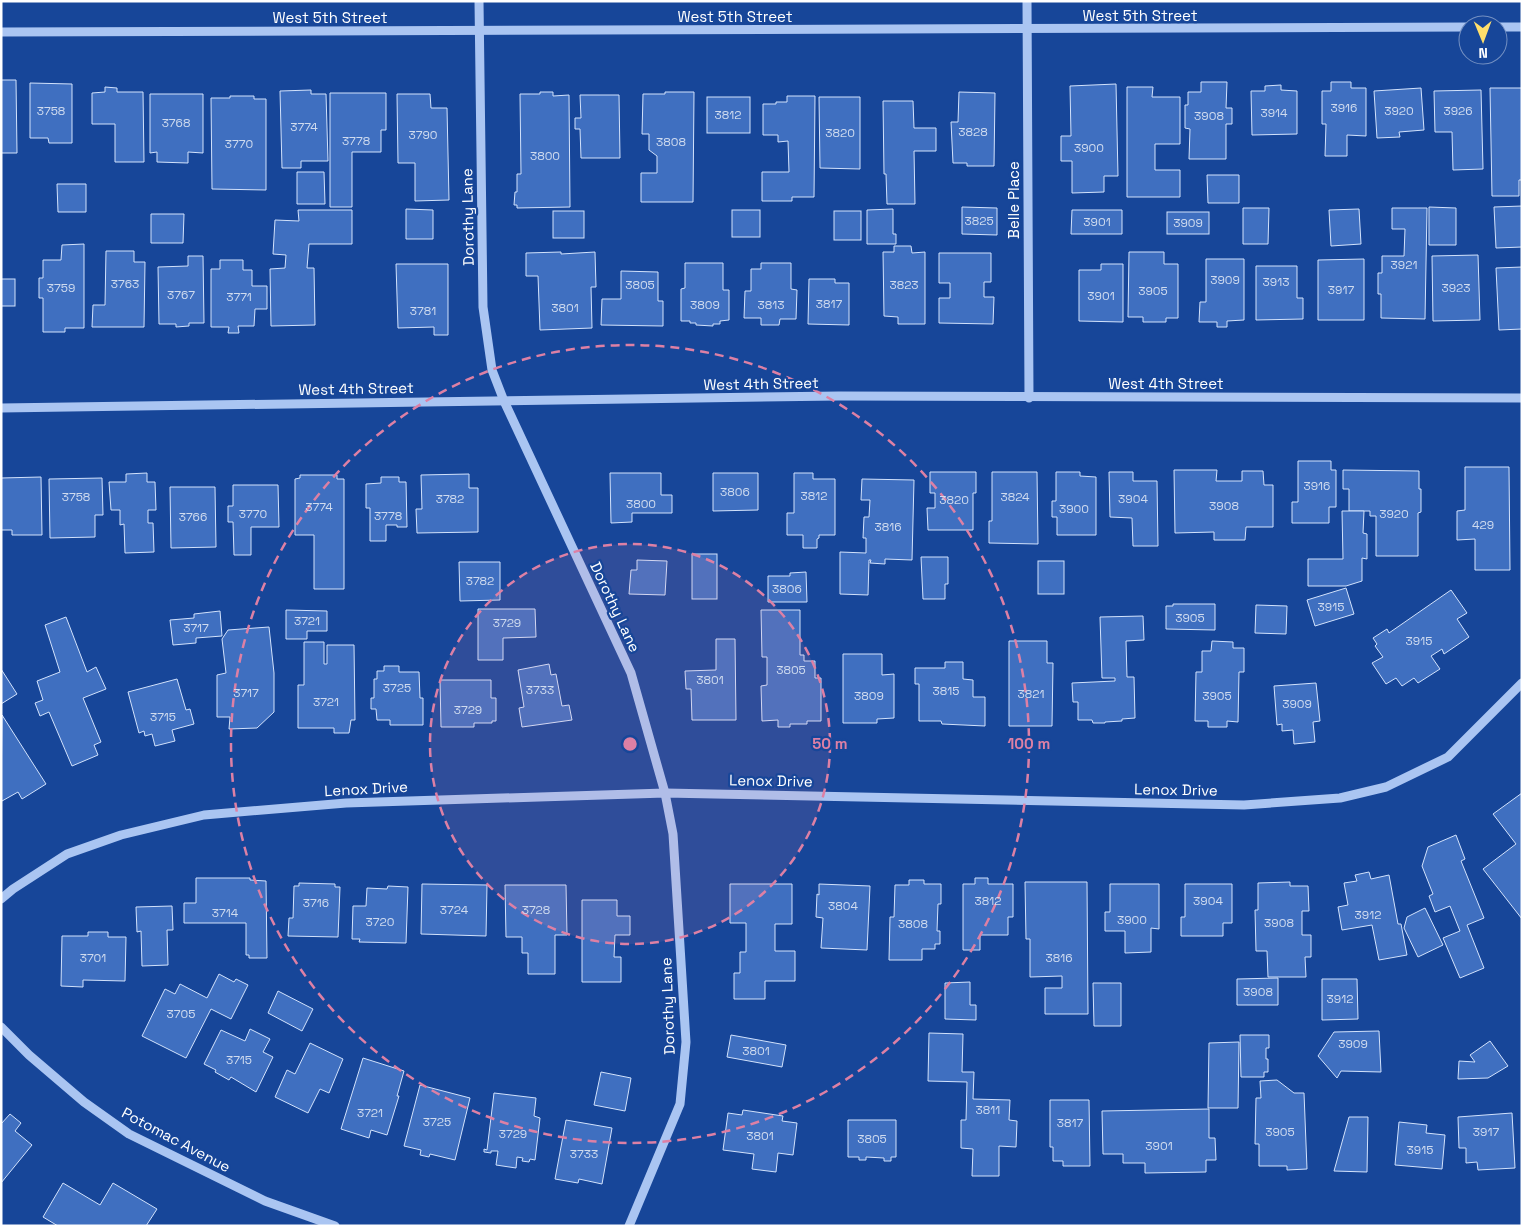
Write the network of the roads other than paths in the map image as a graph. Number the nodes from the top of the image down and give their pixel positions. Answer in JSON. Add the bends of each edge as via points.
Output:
{"nodes":[{"id":1,"x":479,"y":1,"type":"edge"},
{"id":2,"x":1027,"y":1,"type":"edge"},
{"id":3,"x":1458,"y":27,"type":"edge"},
{"id":4,"x":1508,"y":27,"type":"edge"},
{"id":5,"x":1522,"y":27,"type":"edge"},
{"id":6,"x":1027,"y":30,"type":"junction"},
{"id":7,"x":479,"y":31,"type":"junction"},
{"id":8,"x":1,"y":32,"type":"edge"},
{"id":9,"x":1029,"y":398,"type":"junction"},
{"id":10,"x":1522,"y":398,"type":"edge"},
{"id":11,"x":504,"y":401,"type":"junction"},
{"id":12,"x":1,"y":408,"type":"edge"},
{"id":13,"x":1522,"y":683,"type":"edge"},
{"id":14,"x":665,"y":793,"type":"junction"},
{"id":15,"x":1,"y":898,"type":"edge"},
{"id":16,"x":1,"y":1028,"type":"edge"},
{"id":17,"x":335,"y":1226,"type":"edge"},
{"id":18,"x":629,"y":1226,"type":"edge"}],
"edges":[{"from":1,"to":7,"type":"street","name":"Dorothy Lane"},
{"from":2,"to":6,"type":"street","name":"Belle Place"},
{"from":3,"to":6,"type":"street","name":"West 5th Street"},
{"from":4,"to":5,"type":"street"},
{"from":6,"to":7,"type":"street","name":"West 5th Street"},
{"from":6,"to":9,"type":"street","name":"Belle Place"},
{"from":7,"to":8,"type":"street","name":"West 5th Street"},
{"from":7,"to":11,"type":"street","name":"Dorothy Lane","via":[[484,307],[492,370]]},
{"from":9,"to":10,"type":"street","name":"West 4th Street"},
{"from":9,"to":11,"type":"street","name":"West 4th Street","via":[[839,396]]},
{"from":11,"to":12,"type":"street","name":"West 4th Street"},
{"from":11,"to":14,"type":"street","name":"Dorothy Lane","via":[[631,673]]},
{"from":13,"to":14,"type":"street","name":"Lenox Drive","via":[[1448,757],[1386,787],[1340,798],[1244,805]]},
{"from":14,"to":15,"type":"street","name":"Lenox Drive","via":[[346,803],[204,815],[121,835],[66,854]]},
{"from":14,"to":18,"type":"street","name":"Dorothy Lane","via":[[673,834],[686,1042],[680,1104]]},
{"from":16,"to":17,"type":"street","name":"Potomac Avenue","via":[[84,1102],[129,1134],[265,1201]]}]}
